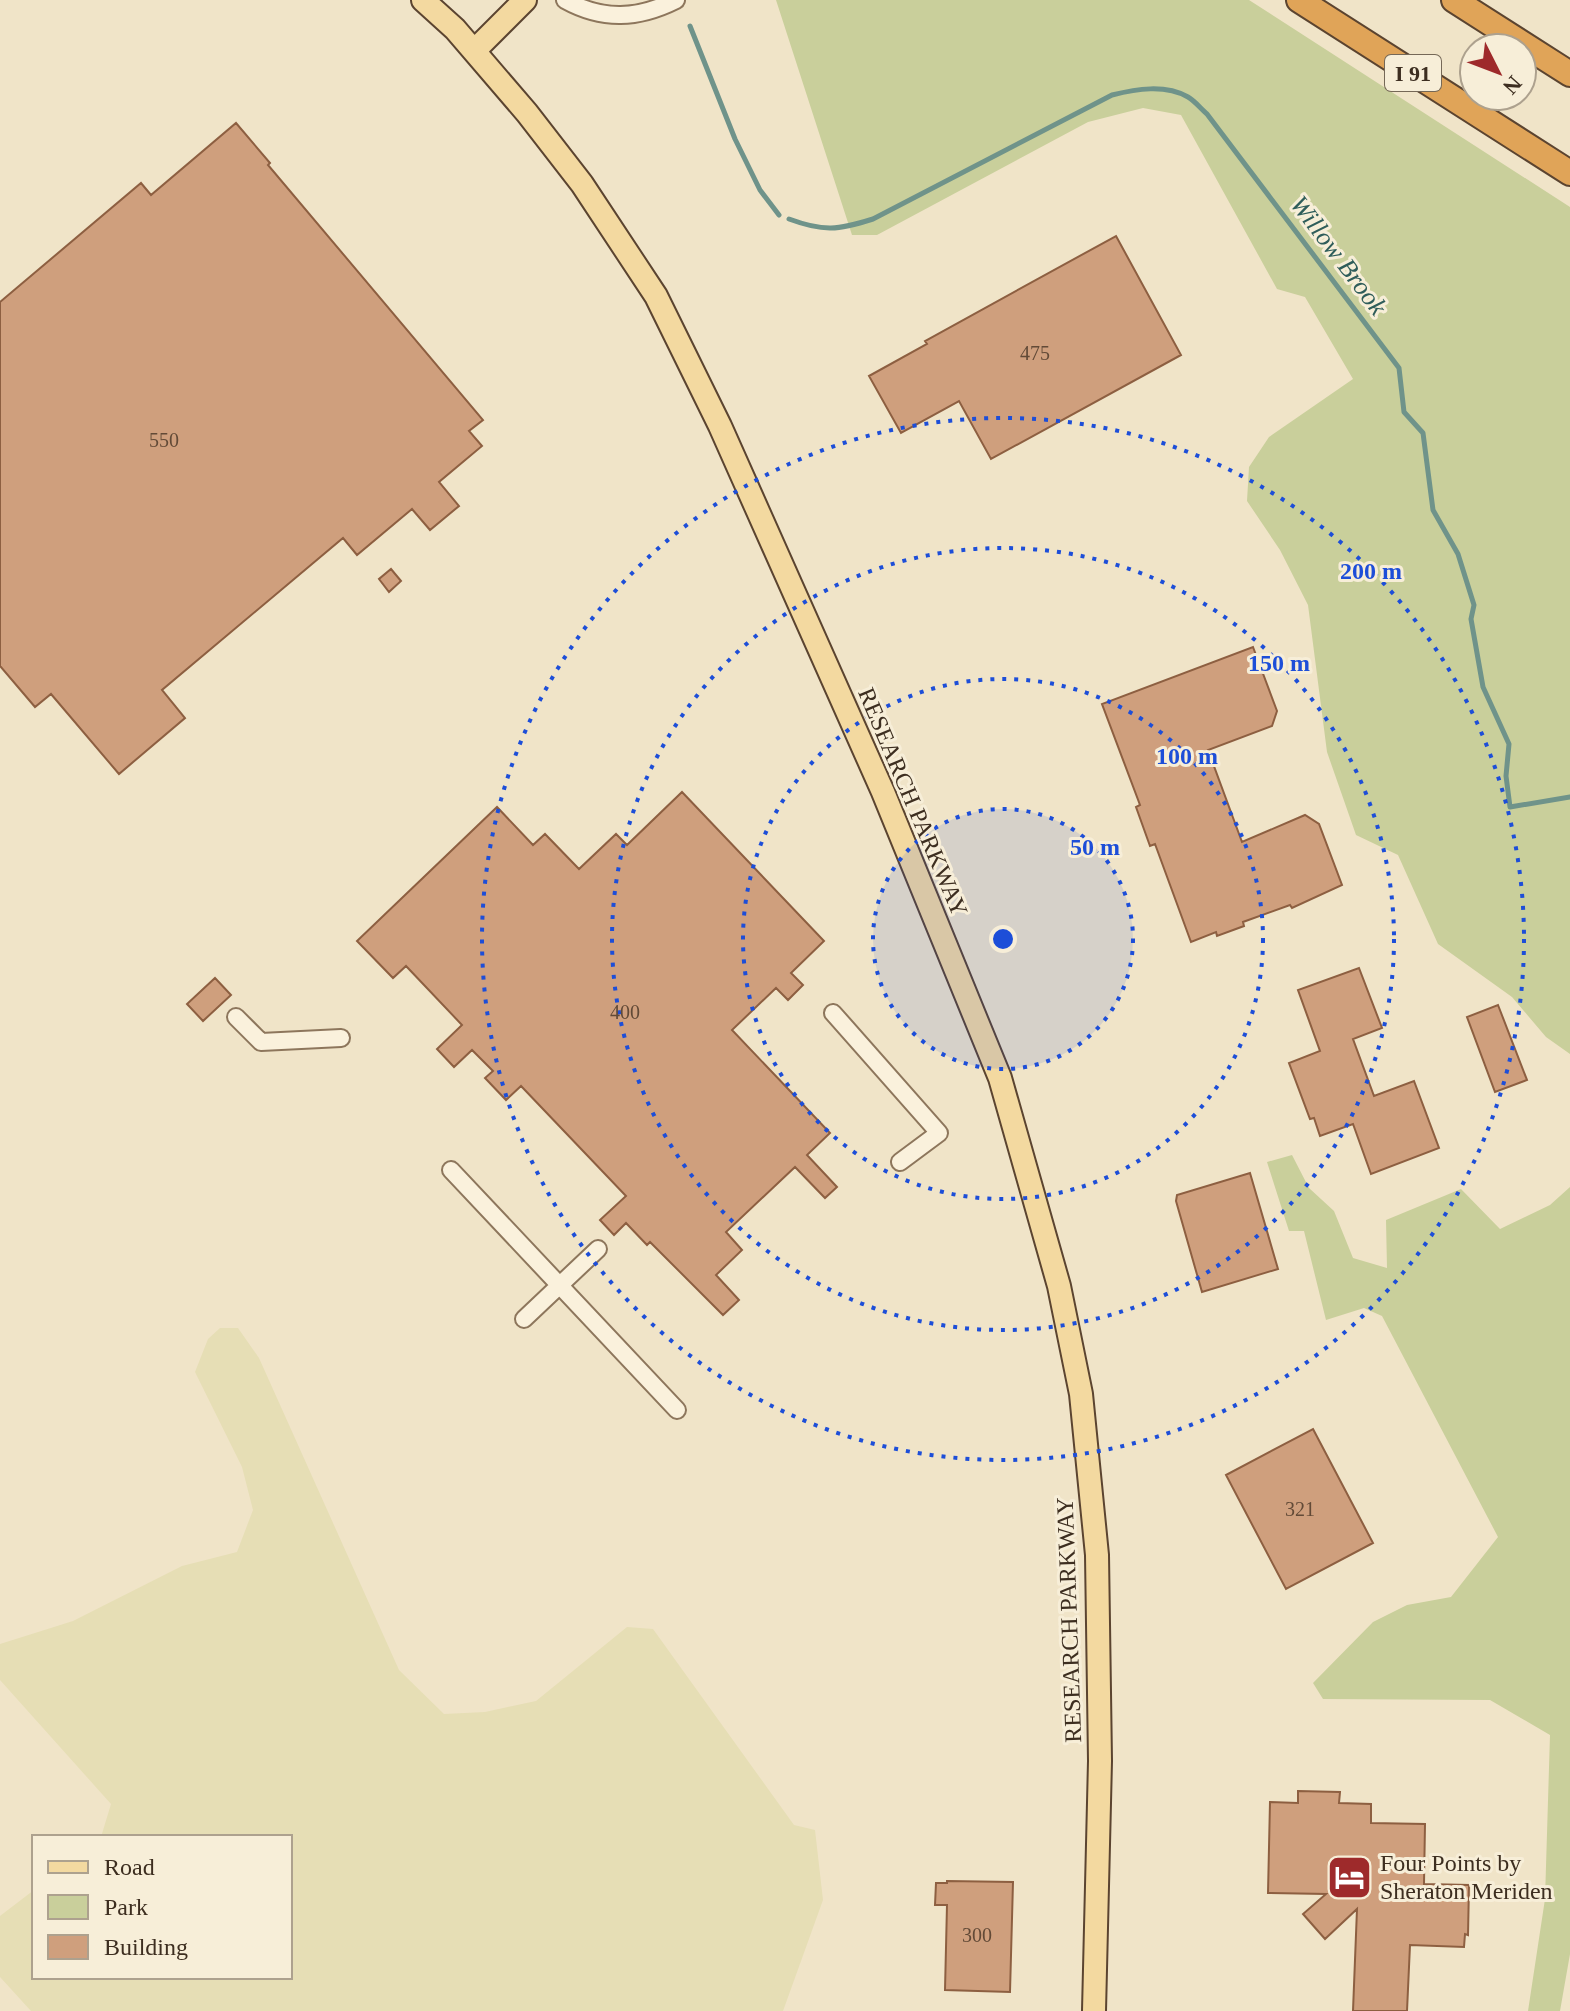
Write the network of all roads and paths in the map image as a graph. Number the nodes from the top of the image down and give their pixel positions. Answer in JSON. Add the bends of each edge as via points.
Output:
{"nodes":[{"id":1,"x":423,"y":0,"type":"edge"},
{"id":2,"x":525,"y":0,"type":"edge"},
{"id":3,"x":565,"y":0,"type":"edge"},
{"id":4,"x":676,"y":0,"type":"edge"},
{"id":5,"x":1299,"y":0,"type":"edge"},
{"id":6,"x":1454,"y":0,"type":"edge"},
{"id":7,"x":475,"y":50,"type":"junction"},
{"id":8,"x":1570,"y":74,"type":"edge"},
{"id":9,"x":1570,"y":173,"type":"edge"},
{"id":10,"x":833,"y":1013,"type":"dead end"},
{"id":11,"x":236,"y":1017,"type":"dead end"},
{"id":12,"x":341,"y":1038,"type":"dead end"},
{"id":13,"x":900,"y":1162,"type":"dead end"},
{"id":14,"x":451,"y":1170,"type":"dead end"},
{"id":15,"x":598,"y":1249,"type":"dead end"},
{"id":16,"x":559,"y":1286,"type":"junction"},
{"id":17,"x":524,"y":1319,"type":"dead end"},
{"id":18,"x":677,"y":1410,"type":"dead end"},
{"id":19,"x":1094,"y":2011,"type":"edge"}],
"edges":[{"from":1,"to":7,"type":"main road","name":"RESEARCH PARKWAY"},
{"from":2,"to":7,"type":"main road"},
{"from":3,"to":4,"type":"street","via":[[594,13],[619,16],[645,13]]},
{"from":5,"to":9,"type":"highway","number":"I 91"},
{"from":6,"to":8,"type":"highway"},
{"from":7,"to":19,"type":"main road","name":"RESEARCH PARKWAY","via":[[582,184],[656,296],[720,426],[883,792],[1000,1078],[1059,1286],[1081,1394],[1097,1555],[1100,1761]]},
{"from":10,"to":13,"type":"street","via":[[939,1133]]},
{"from":11,"to":12,"type":"street","via":[[261,1042]]},
{"from":14,"to":16,"type":"street"},
{"from":15,"to":16,"type":"street"},
{"from":16,"to":17,"type":"street"},
{"from":16,"to":18,"type":"street"}]}
